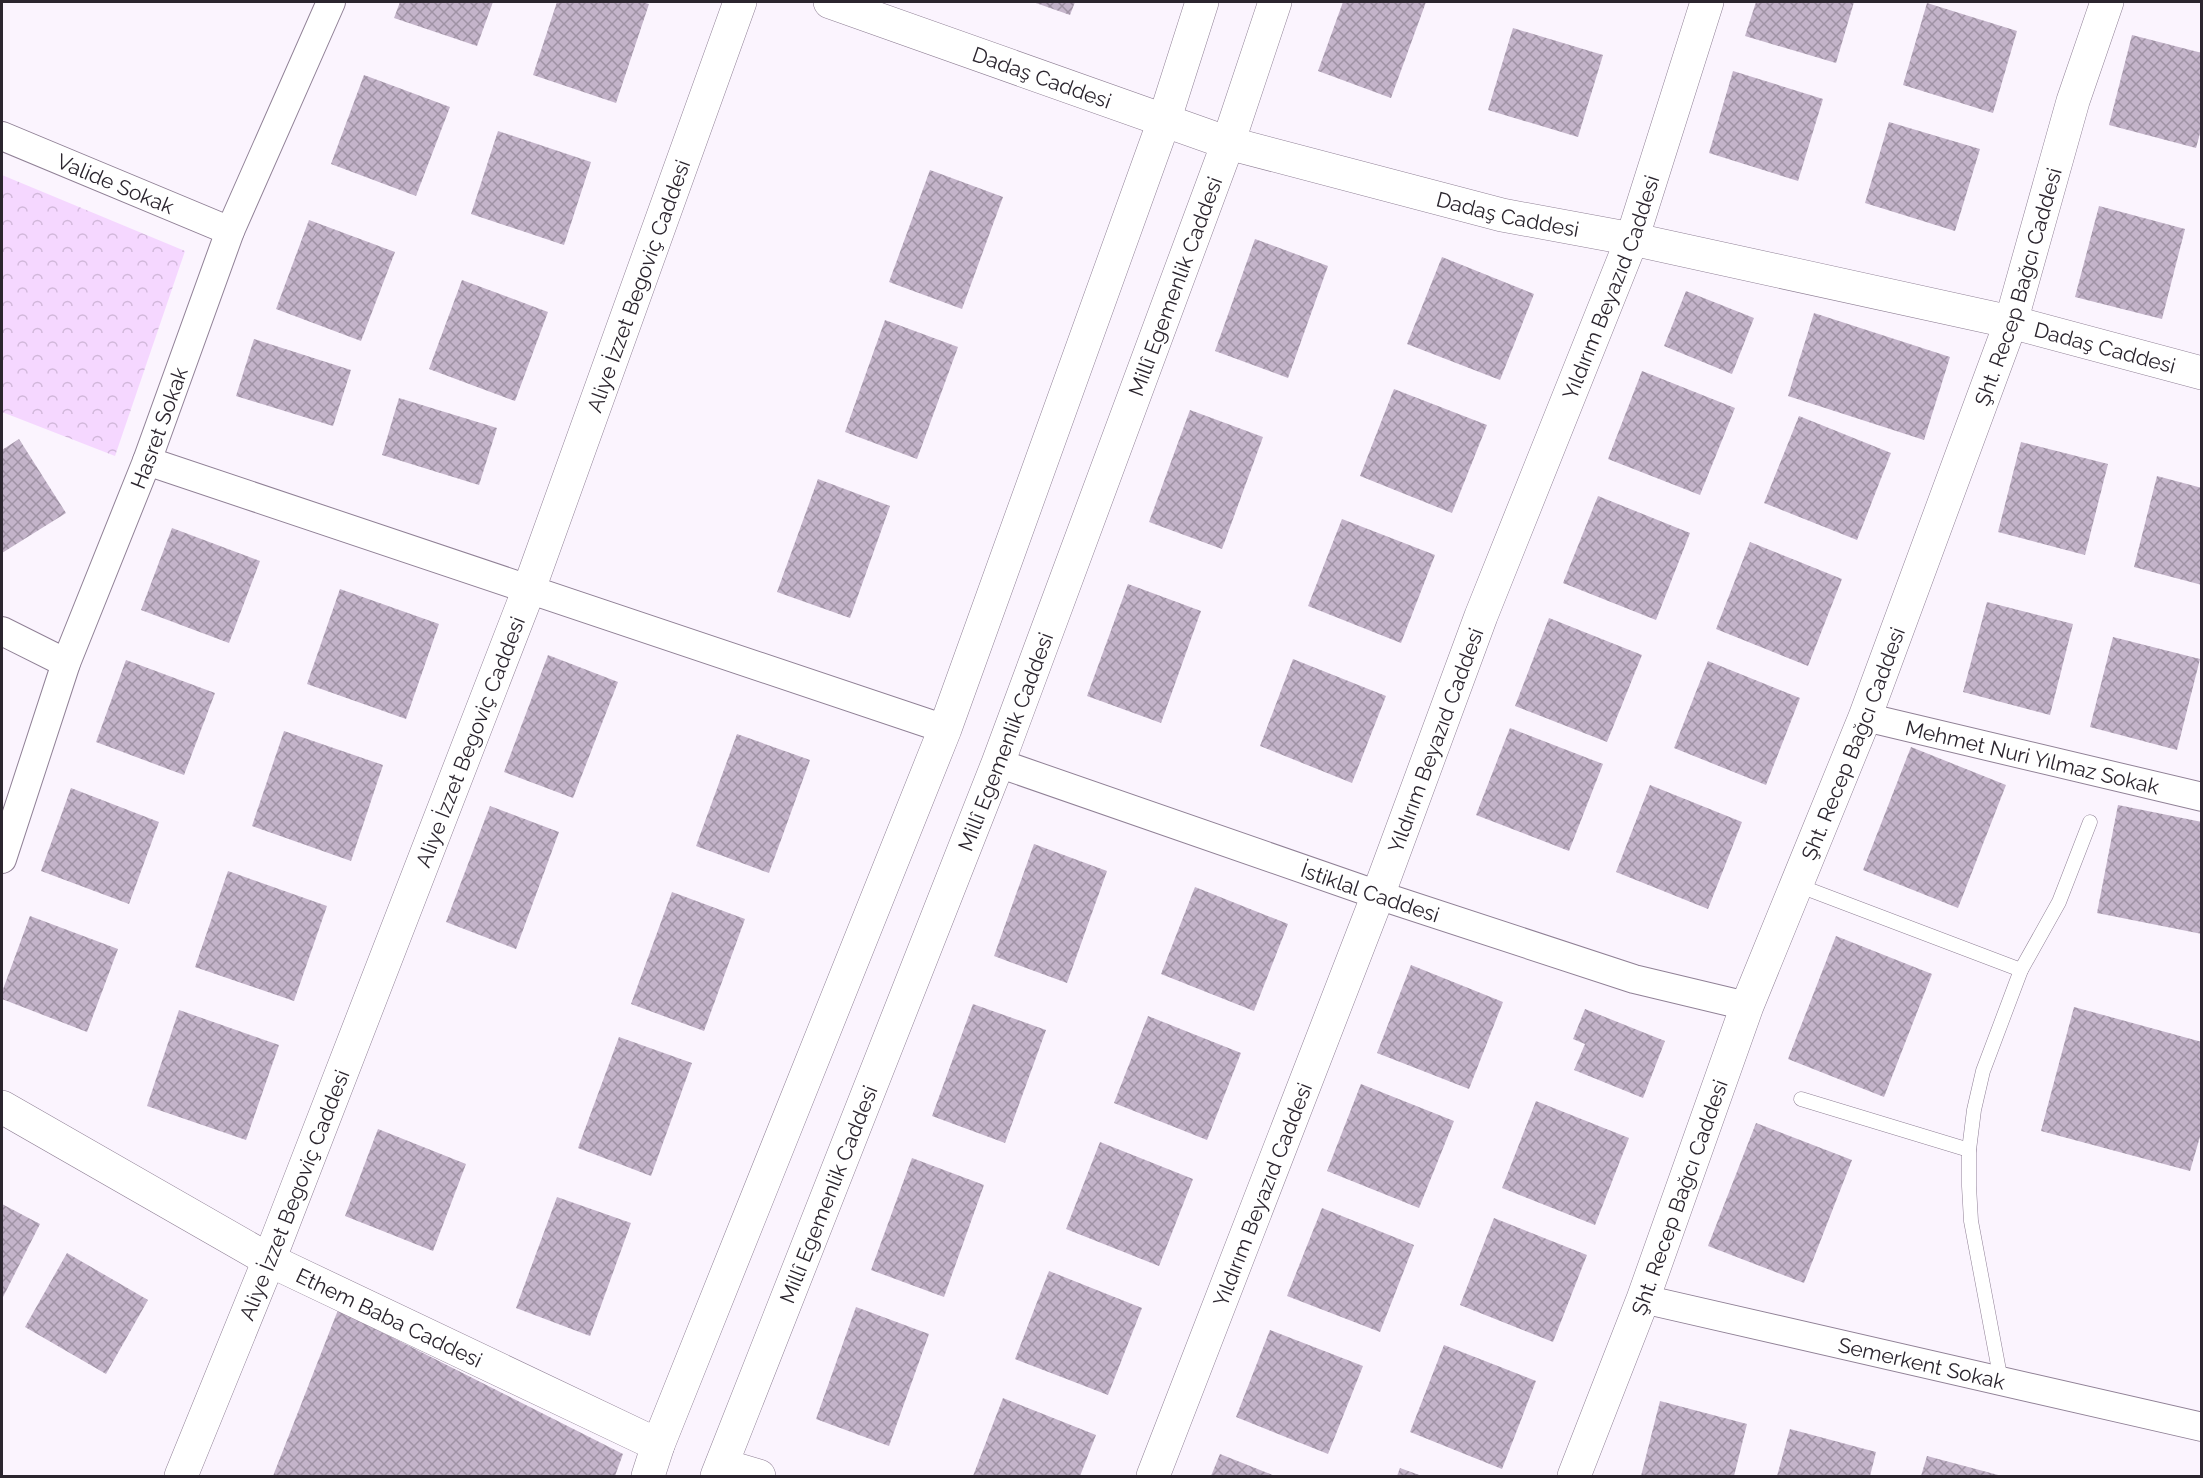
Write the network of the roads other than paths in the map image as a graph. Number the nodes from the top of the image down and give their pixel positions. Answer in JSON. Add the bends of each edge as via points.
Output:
{"nodes":[{"id":1,"x":331,"y":2,"type":"edge"},
{"id":2,"x":740,"y":2,"type":"edge"},
{"id":3,"x":830,"y":2,"type":"edge"},
{"id":4,"x":1202,"y":2,"type":"edge"},
{"id":5,"x":1275,"y":2,"type":"edge"},
{"id":6,"x":1707,"y":2,"type":"edge"},
{"id":7,"x":2107,"y":2,"type":"edge"},
{"id":8,"x":1164,"y":121,"type":"junction"},
{"id":9,"x":2,"y":136,"type":"edge"},
{"id":10,"x":1228,"y":142,"type":"junction"},
{"id":11,"x":230,"y":231,"type":"junction"},
{"id":12,"x":1632,"y":239,"type":"junction"},
{"id":13,"x":2011,"y":322,"type":"junction"},
{"id":14,"x":2202,"y":373,"type":"edge"},
{"id":15,"x":147,"y":461,"type":"junction"},
{"id":16,"x":529,"y":589,"type":"junction"},
{"id":17,"x":2,"y":631,"type":"edge"},
{"id":18,"x":66,"y":663,"type":"junction"},
{"id":19,"x":1865,"y":717,"type":"junction"},
{"id":20,"x":945,"y":729,"type":"junction"},
{"id":21,"x":998,"y":763,"type":"junction"},
{"id":22,"x":2202,"y":797,"type":"edge"},
{"id":23,"x":2090,"y":822,"type":"dead end"},
{"id":24,"x":2,"y":859,"type":"edge"},
{"id":25,"x":1797,"y":885,"type":"junction"},
{"id":26,"x":1378,"y":895,"type":"junction"},
{"id":27,"x":2021,"y":970,"type":"junction"},
{"id":28,"x":1747,"y":1006,"type":"junction"},
{"id":29,"x":1802,"y":1099,"type":"dead end"},
{"id":30,"x":2,"y":1107,"type":"edge"},
{"id":31,"x":1969,"y":1150,"type":"junction"},
{"id":32,"x":269,"y":1260,"type":"junction"},
{"id":33,"x":1643,"y":1299,"type":"junction"},
{"id":34,"x":2001,"y":1381,"type":"junction"},
{"id":35,"x":2202,"y":1427,"type":"edge"},
{"id":36,"x":658,"y":1445,"type":"junction"},
{"id":37,"x":720,"y":1471,"type":"edge"},
{"id":38,"x":181,"y":1476,"type":"edge"},
{"id":39,"x":648,"y":1476,"type":"edge"},
{"id":40,"x":759,"y":1476,"type":"edge"},
{"id":41,"x":1154,"y":1476,"type":"edge"},
{"id":42,"x":1574,"y":1476,"type":"edge"}],
"edges":[{"from":1,"to":11,"type":"street","name":"Hasret Sokak"},
{"from":2,"to":16,"type":"street","name":"Aliye İzzet Begoviç Caddesi"},
{"from":3,"to":8,"type":"street","name":"Dadaş Caddesi"},
{"from":4,"to":8,"type":"street"},
{"from":5,"to":10,"type":"street","name":"Millî Egemenlik Caddesi"},
{"from":6,"to":12,"type":"street","name":"Yıldırım Beyazıd Caddesi"},
{"from":7,"to":13,"type":"street","name":"Şht. Recep Bağcı Caddesi","via":[[2073,101]]},
{"from":8,"to":10,"type":"street","name":"Dadaş Caddesi"},
{"from":8,"to":20,"type":"street"},
{"from":9,"to":11,"type":"street","name":"Valide Sokak"},
{"from":10,"to":12,"type":"street","name":"Dadaş Caddesi","via":[[1502,215]]},
{"from":10,"to":21,"type":"street","name":"Millî Egemenlik Caddesi"},
{"from":11,"to":15,"type":"street","name":"Hasret Sokak"},
{"from":12,"to":13,"type":"street","name":"Dadaş Caddesi"},
{"from":12,"to":26,"type":"street","name":"Yıldırım Beyazıd Caddesi","via":[[1481,616]]},
{"from":13,"to":14,"type":"street","name":"Dadaş Caddesi"},
{"from":13,"to":19,"type":"street","name":"Şht. Recep Bağcı Caddesi"},
{"from":15,"to":16,"type":"street"},
{"from":15,"to":18,"type":"street","name":"Hasret Sokak"},
{"from":16,"to":20,"type":"street"},
{"from":16,"to":32,"type":"street","name":"Aliye İzzet Begoviç Caddesi"},
{"from":17,"to":18,"type":"street"},
{"from":18,"to":24,"type":"street","name":"Hasret Sokak"},
{"from":19,"to":22,"type":"street","name":"Mehmet Nuri Yılmaz Sokak"},
{"from":19,"to":25,"type":"street","name":"Şht. Recep Bağcı Caddesi"},
{"from":20,"to":36,"type":"street"},
{"from":21,"to":26,"type":"street","name":"İstiklal Caddesi"},
{"from":21,"to":37,"type":"street","name":"Millî Egemenlik Caddesi"},
{"from":23,"to":27,"type":"lane","via":[[2059,902]]},
{"from":25,"to":27,"type":"lane"},
{"from":25,"to":28,"type":"street","name":"Şht. Recep Bağcı Caddesi"},
{"from":26,"to":28,"type":"street","name":"İstiklal Caddesi","via":[[1634,979]]},
{"from":26,"to":41,"type":"street","name":"Yıldırım Beyazıd Caddesi"},
{"from":27,"to":31,"type":"lane","via":[[1983,1071]]},
{"from":28,"to":33,"type":"street","name":"Şht. Recep Bağcı Caddesi"},
{"from":29,"to":31,"type":"lane"},
{"from":30,"to":32,"type":"street","name":"Ethem Baba Caddesi"},
{"from":31,"to":34,"type":"lane","via":[[1971,1221]]},
{"from":32,"to":36,"type":"street","name":"Ethem Baba Caddesi"},
{"from":32,"to":38,"type":"street","name":"Aliye İzzet Begoviç Caddesi"},
{"from":33,"to":34,"type":"street","name":"Semerkent Sokak"},
{"from":33,"to":42,"type":"street","name":"Şht. Recep Bağcı Caddesi"},
{"from":34,"to":35,"type":"street","name":"Semerkent Sokak"},
{"from":36,"to":39,"type":"street"},
{"from":37,"to":40,"type":"street"}]}
